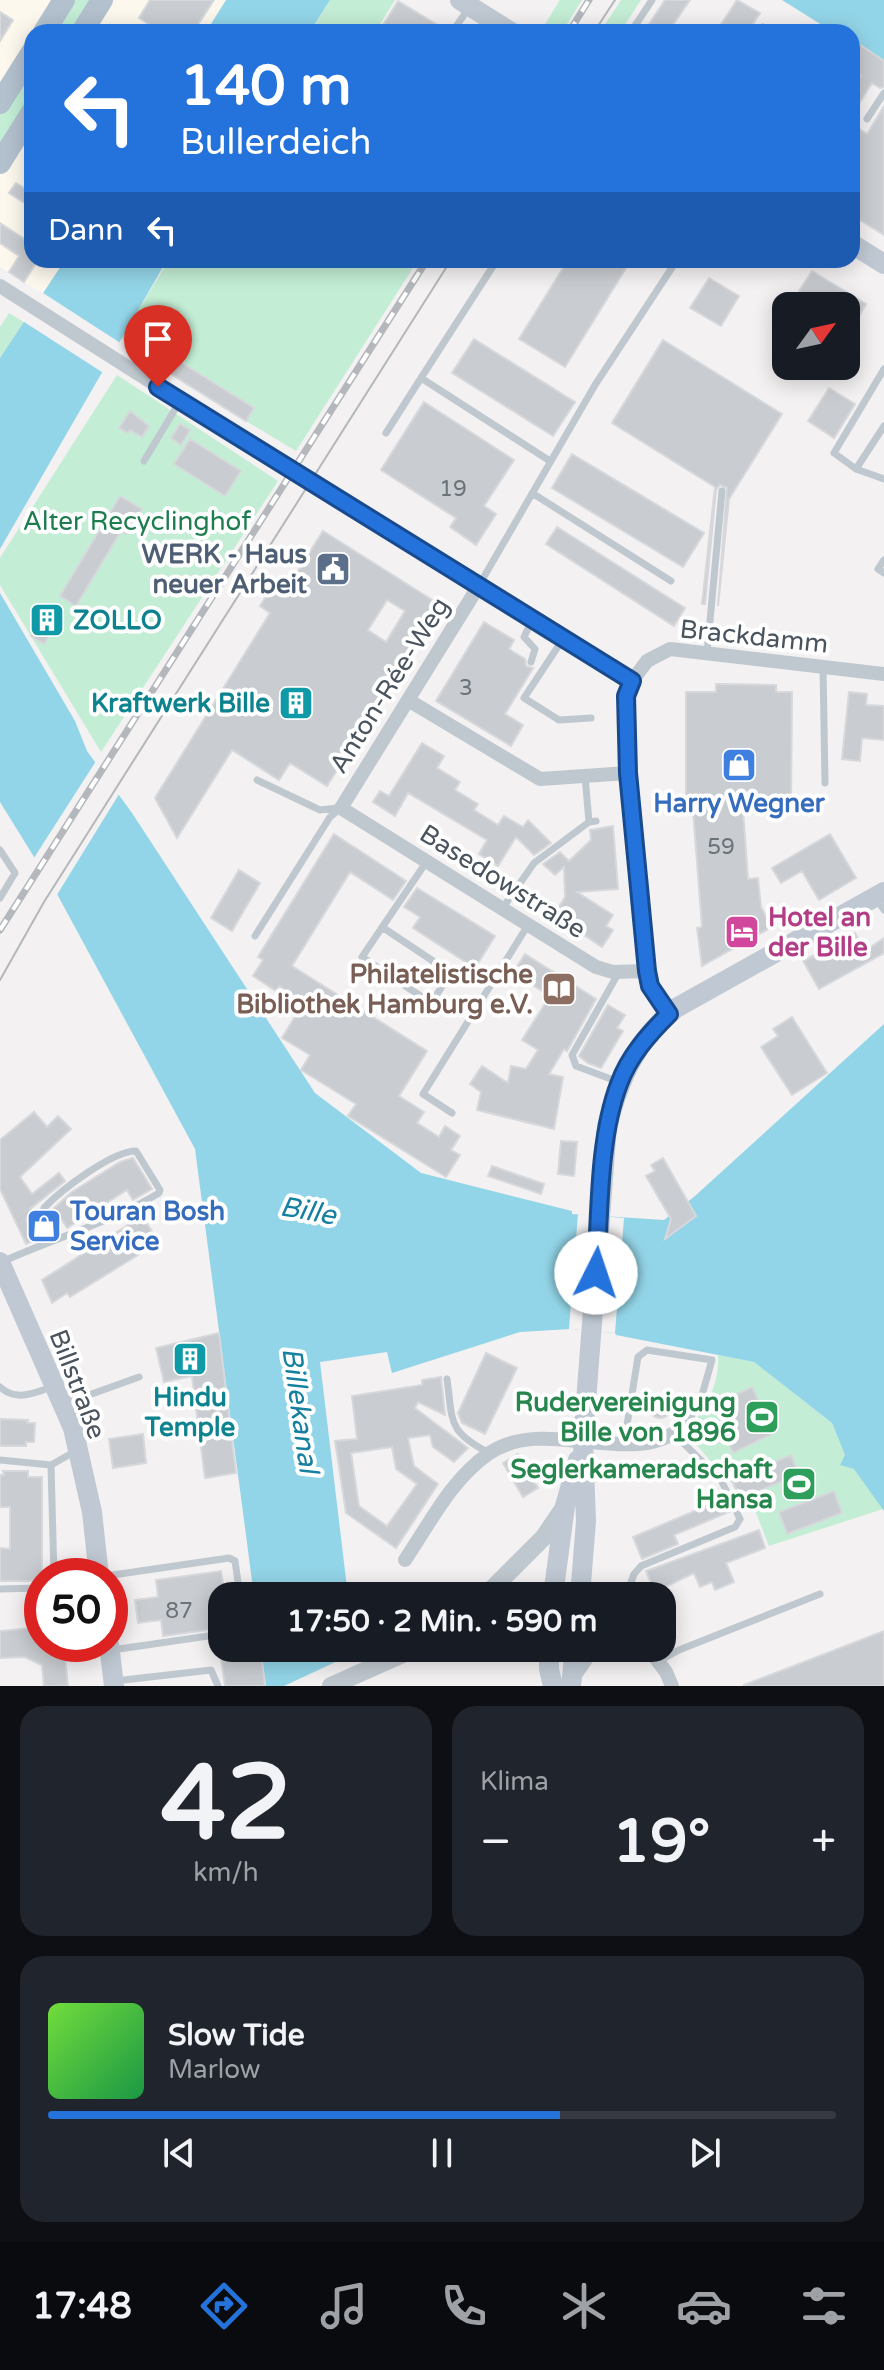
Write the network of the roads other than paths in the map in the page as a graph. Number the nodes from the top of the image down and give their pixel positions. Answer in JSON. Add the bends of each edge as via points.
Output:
{"nodes":[{"id":1,"x":64,"y":0,"type":"edge"},
{"id":2,"x":102,"y":0,"type":"edge"},
{"id":3,"x":652,"y":0,"type":"edge"},
{"id":4,"x":465,"y":3,"type":"edge"},
{"id":5,"x":49,"y":24,"type":"edge"},
{"id":6,"x":87,"y":24,"type":"edge"},
{"id":7,"x":456,"y":24,"type":"edge"},
{"id":8,"x":498,"y":24,"type":"edge"},
{"id":9,"x":636,"y":24,"type":"edge"},
{"id":10,"x":24,"y":65,"type":"edge"},
{"id":11,"x":884,"y":93,"type":"edge"},
{"id":12,"x":0,"y":103,"type":"edge"},
{"id":13,"x":867,"y":119,"type":"dead end"},
{"id":14,"x":24,"y":125,"type":"edge"},
{"id":15,"x":0,"y":163,"type":"edge"},
{"id":16,"x":860,"y":249,"type":"edge"},
{"id":17,"x":884,"y":264,"type":"edge"},
{"id":18,"x":492,"y":268,"type":"edge"},
{"id":19,"x":672,"y":268,"type":"edge"},
{"id":20,"x":0,"y":286,"type":"edge"},
{"id":21,"x":884,"y":369,"type":"edge"},
{"id":22,"x":421,"y":378,"type":"junction"},
{"id":23,"x":181,"y":401,"type":"junction"},
{"id":24,"x":884,"y":426,"type":"edge"},
{"id":25,"x":386,"y":433,"type":"dead end"},
{"id":26,"x":144,"y":461,"type":"dead end"},
{"id":27,"x":550,"y":461,"type":"junction"},
{"id":28,"x":856,"y":469,"type":"junction"},
{"id":29,"x":884,"y":479,"type":"edge"},
{"id":30,"x":722,"y":491,"type":"dead end"},
{"id":31,"x":532,"y":493,"type":"junction"},
{"id":32,"x":884,"y":560,"type":"edge"},
{"id":33,"x":884,"y":573,"type":"edge"},
{"id":34,"x":671,"y":581,"type":"dead end"},
{"id":35,"x":478,"y":587,"type":"junction"},
{"id":36,"x":532,"y":620,"type":"junction"},
{"id":37,"x":563,"y":639,"type":"junction"},
{"id":38,"x":707,"y":653,"type":"junction"},
{"id":39,"x":531,"y":662,"type":"dead end"},
{"id":40,"x":823,"y":666,"type":"junction"},
{"id":41,"x":884,"y":674,"type":"edge"},
{"id":42,"x":632,"y":681,"type":"junction"},
{"id":43,"x":408,"y":700,"type":"junction"},
{"id":44,"x":591,"y":718,"type":"dead end"},
{"id":45,"x":628,"y":773,"type":"junction"},
{"id":46,"x":585,"y":776,"type":"junction"},
{"id":47,"x":257,"y":780,"type":"dead end"},
{"id":48,"x":825,"y":783,"type":"dead end"},
{"id":49,"x":341,"y":808,"type":"junction"},
{"id":50,"x":0,"y":850,"type":"edge"},
{"id":51,"x":427,"y":861,"type":"junction"},
{"id":52,"x":0,"y":898,"type":"edge"},
{"id":53,"x":881,"y":900,"type":"edge"},
{"id":54,"x":502,"y":909,"type":"junction"},
{"id":55,"x":528,"y":925,"type":"junction"},
{"id":56,"x":382,"y":927,"type":"junction"},
{"id":57,"x":255,"y":936,"type":"dead end"},
{"id":58,"x":647,"y":971,"type":"junction"},
{"id":59,"x":619,"y":972,"type":"junction"},
{"id":60,"x":669,"y":1014,"type":"junction"},
{"id":61,"x":619,"y":1082,"type":"junction"},
{"id":62,"x":452,"y":1113,"type":"dead end"},
{"id":63,"x":47,"y":1243,"type":"junction"},
{"id":64,"x":0,"y":1263,"type":"edge"},
{"id":65,"x":139,"y":1377,"type":"dead end"},
{"id":66,"x":447,"y":1379,"type":"dead end"},
{"id":67,"x":0,"y":1387,"type":"edge"},
{"id":68,"x":58,"y":1395,"type":"junction"},
{"id":69,"x":688,"y":1422,"type":"joint"},
{"id":70,"x":627,"y":1425,"type":"dead end"},
{"id":71,"x":674,"y":1434,"type":"junction"},
{"id":72,"x":583,"y":1441,"type":"junction"},
{"id":73,"x":78,"y":1451,"type":"junction"},
{"id":74,"x":489,"y":1453,"type":"junction"},
{"id":75,"x":0,"y":1460,"type":"edge"},
{"id":76,"x":51,"y":1465,"type":"junction"},
{"id":77,"x":565,"y":1506,"type":"junction"},
{"id":78,"x":54,"y":1558,"type":"edge"},
{"id":79,"x":97,"y":1558,"type":"edge"},
{"id":80,"x":405,"y":1560,"type":"dead end"},
{"id":81,"x":128,"y":1573,"type":"edge"},
{"id":82,"x":238,"y":1582,"type":"edge"},
{"id":83,"x":499,"y":1582,"type":"edge"},
{"id":84,"x":556,"y":1582,"type":"edge"},
{"id":85,"x":581,"y":1582,"type":"edge"},
{"id":86,"x":631,"y":1582,"type":"edge"},
{"id":87,"x":24,"y":1588,"type":"edge"},
{"id":88,"x":0,"y":1589,"type":"edge"},
{"id":89,"x":820,"y":1594,"type":"dead end"},
{"id":90,"x":208,"y":1636,"type":"edge"},
{"id":91,"x":128,"y":1645,"type":"edge"},
{"id":92,"x":676,"y":1652,"type":"edge"},
{"id":93,"x":111,"y":1662,"type":"edge"},
{"id":94,"x":375,"y":1662,"type":"edge"},
{"id":95,"x":383,"y":1662,"type":"edge"},
{"id":96,"x":574,"y":1662,"type":"edge"},
{"id":97,"x":582,"y":1662,"type":"edge"},
{"id":98,"x":660,"y":1662,"type":"edge"},
{"id":99,"x":362,"y":1671,"type":"junction"},
{"id":100,"x":572,"y":1682,"type":"edge"},
{"id":101,"x":113,"y":1683,"type":"edge"},
{"id":102,"x":218,"y":1686,"type":"edge"},
{"id":103,"x":331,"y":1686,"type":"edge"},
{"id":104,"x":672,"y":1686,"type":"edge"}],
"edges":[{"from":1,"to":5,"type":"main road"},
{"from":2,"to":6,"type":"main road"},
{"from":3,"to":9,"type":"lane"},
{"from":4,"to":7,"type":"lane"},
{"from":4,"to":8,"type":"main road"},
{"from":10,"to":12,"type":"main road"},
{"from":11,"to":13,"type":"lane"},
{"from":14,"to":15,"type":"main road"},
{"from":16,"to":17,"type":"main road"},
{"from":18,"to":22,"type":"lane"},
{"from":19,"to":27,"type":"lane"},
{"from":20,"to":23,"type":"street"},
{"from":21,"to":28,"type":"lane","via":[[834,453]]},
{"from":22,"to":25,"type":"lane"},
{"from":22,"to":27,"type":"lane"},
{"from":23,"to":26,"type":"lane"},
{"from":23,"to":35,"type":"street"},
{"from":24,"to":28,"type":"lane"},
{"from":27,"to":31,"type":"lane"},
{"from":28,"to":29,"type":"lane"},
{"from":30,"to":38,"type":"lane"},
{"from":31,"to":34,"type":"lane"},
{"from":31,"to":35,"type":"lane"},
{"from":32,"to":33,"type":"lane","via":[[878,569]]},
{"from":35,"to":36,"type":"street"},
{"from":35,"to":43,"type":"street","name":"Anton-Rée-Weg"},
{"from":36,"to":37,"type":"street"},
{"from":36,"to":39,"type":"lane","via":[[524,637],[535,649]]},
{"from":37,"to":42,"type":"street"},
{"from":37,"to":44,"type":"lane","via":[[524,698],[559,720]]},
{"from":38,"to":40,"type":"street","name":"Brackdamm"},
{"from":38,"to":42,"type":"street","name":"Brackdamm","via":[[661,652]]},
{"from":40,"to":41,"type":"street","name":"Brackdamm"},
{"from":40,"to":48,"type":"lane"},
{"from":42,"to":45,"type":"street","via":[[626,696]]},
{"from":43,"to":46,"type":"street","via":[[540,779]]},
{"from":43,"to":49,"type":"street","name":"Anton-Rée-Weg"},
{"from":45,"to":46,"type":"street"},
{"from":45,"to":58,"type":"street"},
{"from":46,"to":54,"type":"lane","via":[[592,821],[534,863]]},
{"from":47,"to":49,"type":"lane","via":[[320,810]]},
{"from":49,"to":51,"type":"street","name":"Basedowstraße"},
{"from":49,"to":57,"type":"lane","via":[[330,817]]},
{"from":50,"to":52,"type":"lane","via":[[15,873]]},
{"from":51,"to":54,"type":"street","name":"Basedowstraße"},
{"from":51,"to":56,"type":"lane"},
{"from":53,"to":60,"type":"main road","via":[[699,993]]},
{"from":54,"to":55,"type":"street","name":"Basedowstraße"},
{"from":55,"to":59,"type":"street","name":"Basedowstraße","via":[[596,967]]},
{"from":55,"to":62,"type":"lane","via":[[423,1094]]},
{"from":56,"to":56,"type":"lane","via":[[362,957],[431,1003],[451,973]]},
{"from":58,"to":59,"type":"street","name":"Basedowstraße"},
{"from":58,"to":60,"type":"street","via":[[650,986]]},
{"from":59,"to":61,"type":"lane","via":[[572,1055],[576,1066]]},
{"from":60,"to":61,"type":"main road","via":[[648,1035]]},
{"from":61,"to":72,"type":"main road","via":[[607,1126]]},
{"from":63,"to":63,"type":"lane","via":[[159,1193],[136,1151],[122,1153],[44,1208]]},
{"from":63,"to":64,"type":"lane"},
{"from":64,"to":68,"type":"main road","name":"Billstraße"},
{"from":65,"to":68,"type":"lane"},
{"from":66,"to":74,"type":"lane","via":[[457,1433]]},
{"from":67,"to":68,"type":"lane","via":[[11,1395]]},
{"from":68,"to":73,"type":"main road","name":"Billstraße"},
{"from":69,"to":70,"type":"lane","via":[[712,1360],[647,1350],[637,1361]]},
{"from":69,"to":71,"type":"street"},
{"from":71,"to":72,"type":"street","via":[[630,1444]]},
{"from":71,"to":86,"type":"lane","via":[[721,1480],[740,1519],[735,1527],[641,1566]]},
{"from":72,"to":74,"type":"street","via":[[529,1438]]},
{"from":72,"to":77,"type":"main road"},
{"from":72,"to":85,"type":"main road","via":[[586,1521]]},
{"from":73,"to":76,"type":"lane"},
{"from":73,"to":79,"type":"main road","name":"Billstraße"},
{"from":74,"to":80,"type":"street","via":[[454,1486]]},
{"from":75,"to":76,"type":"lane"},
{"from":76,"to":78,"type":"lane"},
{"from":77,"to":83,"type":"street","via":[[544,1537]]},
{"from":77,"to":84,"type":"main road"},
{"from":81,"to":82,"type":"lane","via":[[229,1558],[235,1561]]},
{"from":87,"to":88,"type":"lane"},
{"from":89,"to":92,"type":"lane"},
{"from":90,"to":91,"type":"lane"},
{"from":93,"to":101,"type":"main road"},
{"from":94,"to":99,"type":"street"},
{"from":95,"to":99,"type":"street"},
{"from":96,"to":100,"type":"main road"},
{"from":97,"to":100,"type":"street"},
{"from":98,"to":104,"type":"street"},
{"from":99,"to":103,"type":"street"},
{"from":101,"to":102,"type":"lane","via":[[211,1670]]}]}
